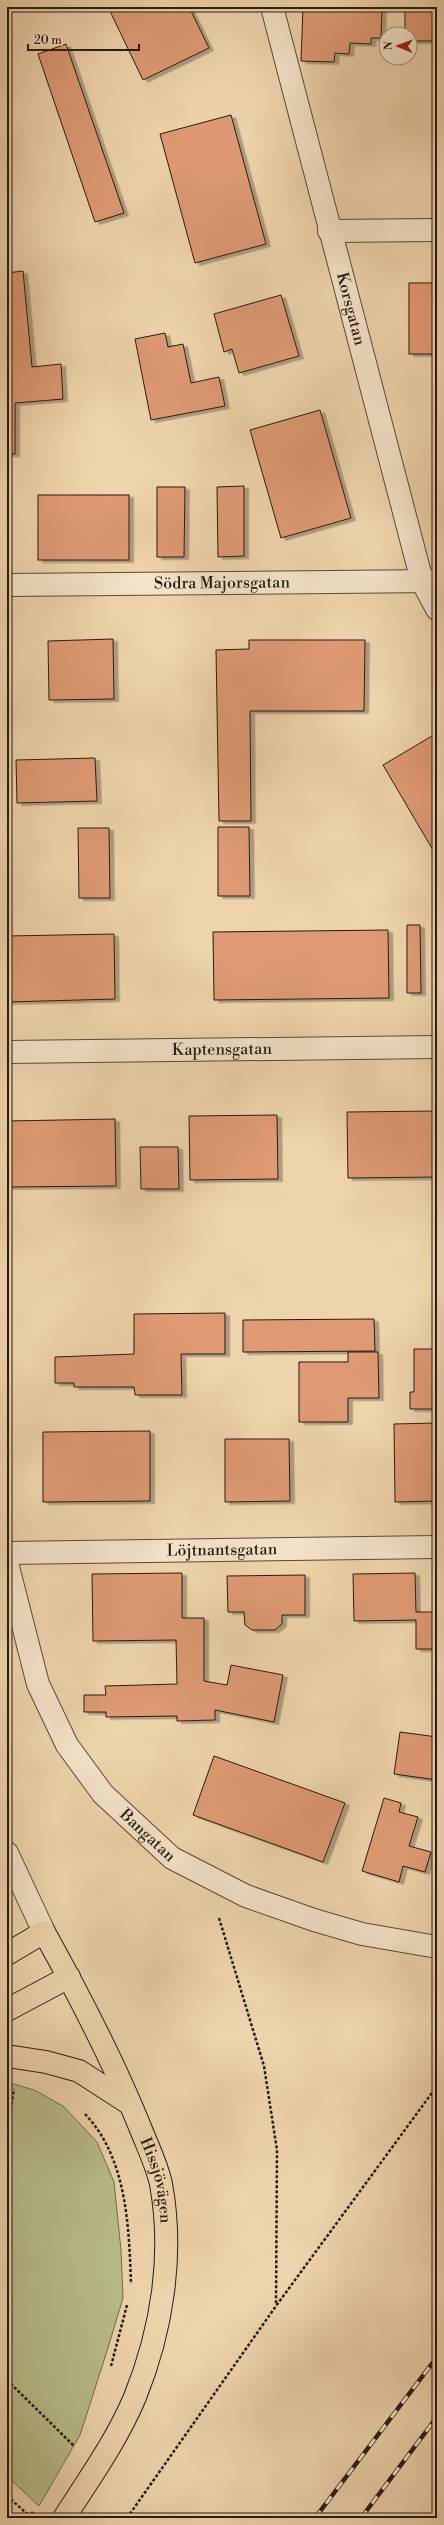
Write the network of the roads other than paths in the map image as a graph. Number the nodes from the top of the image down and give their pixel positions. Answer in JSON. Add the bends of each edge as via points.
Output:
{"nodes":[{"id":1,"x":272,"y":7,"type":"edge"},
{"id":2,"x":437,"y":230,"type":"edge"},
{"id":3,"x":330,"y":231,"type":"junction"},
{"id":4,"x":429,"y":581,"type":"edge"},
{"id":5,"x":7,"y":585,"type":"edge"},
{"id":6,"x":437,"y":609,"type":"edge"},
{"id":7,"x":437,"y":1047,"type":"edge"},
{"id":8,"x":7,"y":1052,"type":"edge"},
{"id":9,"x":437,"y":1547,"type":"edge"},
{"id":10,"x":7,"y":1553,"type":"edge"},
{"id":11,"x":7,"y":1563,"type":"edge"},
{"id":12,"x":7,"y":1853,"type":"edge"},
{"id":13,"x":44,"y":1932,"type":"junction"},
{"id":14,"x":437,"y":1947,"type":"edge"},
{"id":15,"x":7,"y":1954,"type":"edge"},
{"id":16,"x":69,"y":1977,"type":"junction"},
{"id":17,"x":7,"y":2010,"type":"edge"},
{"id":18,"x":7,"y":2056,"type":"edge"},
{"id":19,"x":130,"y":2104,"type":"junction"},
{"id":20,"x":64,"y":2518,"type":"edge"}],
"edges":[{"from":1,"to":3,"type":"street","name":"Korsgatan"},
{"from":2,"to":3,"type":"street"},
{"from":3,"to":4,"type":"street","name":"Korsgatan"},
{"from":4,"to":5,"type":"street","name":"Södra Majorsgatan"},
{"from":4,"to":6,"type":"street","name":"Korsgatan"},
{"from":7,"to":8,"type":"street","name":"Kaptensgatan"},
{"from":9,"to":10,"type":"street","name":"Löjtnantsgatan"},
{"from":11,"to":14,"type":"street","name":"Bangatan","via":[[38,1684],[67,1745],[108,1799],[172,1858],[246,1896],[314,1920],[362,1934]]},
{"from":12,"to":13,"type":"street","name":"Hissjövägen"},
{"from":13,"to":15,"type":"main road"},
{"from":13,"to":16,"type":"main road","name":"Hissjövägen"},
{"from":16,"to":17,"type":"main road"},
{"from":16,"to":19,"type":"main road","name":"Hissjövägen"},
{"from":18,"to":19,"type":"main road","via":[[46,2062],[79,2071]]},
{"from":19,"to":20,"type":"main road","name":"Hissjövägen","via":[[161,2183],[166,2271],[160,2314],[134,2397],[114,2438]]}]}
